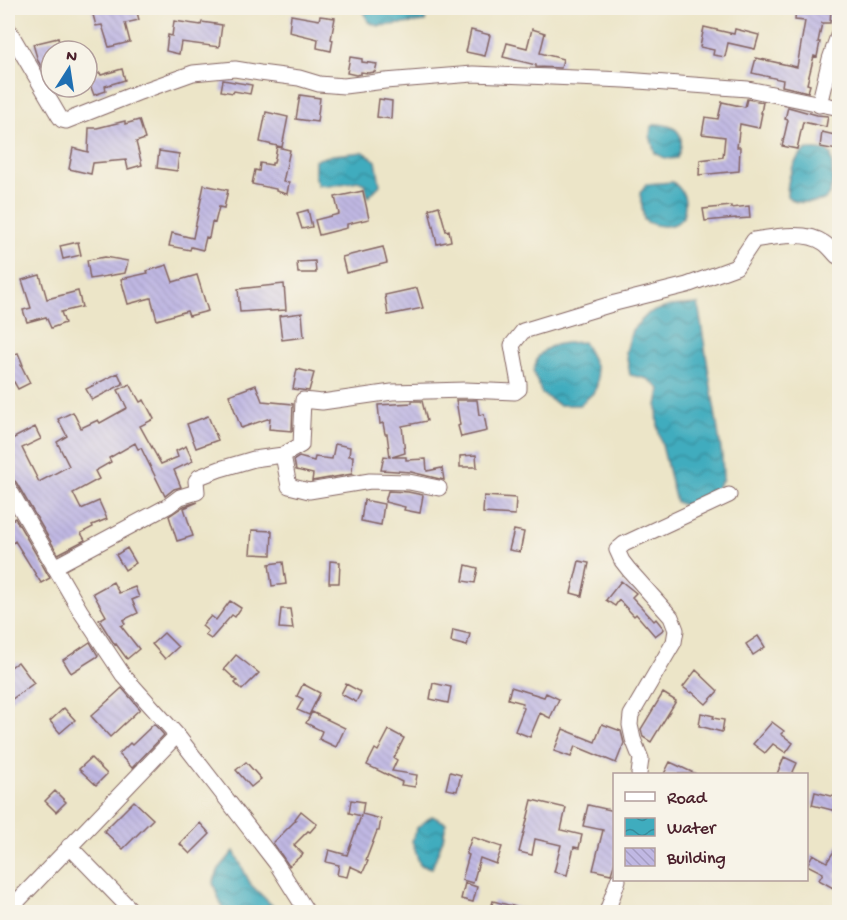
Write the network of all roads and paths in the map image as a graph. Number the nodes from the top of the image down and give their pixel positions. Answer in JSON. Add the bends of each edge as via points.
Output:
{"nodes":[{"id":1,"x":8,"y":29,"type":"edge"},
{"id":2,"x":840,"y":30,"type":"edge"},
{"id":3,"x":819,"y":105,"type":"junction"},
{"id":4,"x":840,"y":108,"type":"edge"},
{"id":5,"x":840,"y":257,"type":"edge"},
{"id":6,"x":284,"y":455,"type":"junction"},
{"id":7,"x":8,"y":487,"type":"edge"},
{"id":8,"x":439,"y":488,"type":"dead end"},
{"id":9,"x":729,"y":495,"type":"dead end"},
{"id":10,"x":54,"y":567,"type":"junction"},
{"id":11,"x":177,"y":735,"type":"junction"},
{"id":12,"x":639,"y":773,"type":"edge"},
{"id":13,"x":69,"y":846,"type":"junction"},
{"id":14,"x":617,"y":881,"type":"edge"},
{"id":15,"x":8,"y":911,"type":"edge"},
{"id":16,"x":133,"y":912,"type":"edge"},
{"id":17,"x":307,"y":912,"type":"edge"},
{"id":18,"x":607,"y":912,"type":"edge"}],
"edges":[{"from":1,"to":3,"type":"street","via":[[59,116],[66,121],[193,74],[235,69],[344,86],[473,74],[625,80],[748,89]]},
{"from":2,"to":3,"type":"street"},
{"from":3,"to":4,"type":"street"},
{"from":5,"to":6,"type":"street","via":[[822,241],[805,236],[754,240],[736,267],[687,285],[523,331],[512,345],[519,384],[515,392],[392,392],[322,402],[303,400],[301,445]]},
{"from":6,"to":8,"type":"street","via":[[289,486],[309,491],[370,481]]},
{"from":6,"to":10,"type":"street","via":[[254,459],[199,477],[196,492],[180,497]]},
{"from":7,"to":10,"type":"street"},
{"from":9,"to":12,"type":"street","via":[[617,550],[628,570],[671,617],[676,630],[674,642],[631,715],[633,739],[641,759]]},
{"from":10,"to":11,"type":"street","via":[[123,675]]},
{"from":11,"to":13,"type":"street"},
{"from":11,"to":17,"type":"street","via":[[276,863]]},
{"from":13,"to":15,"type":"street"},
{"from":13,"to":16,"type":"street"},
{"from":14,"to":18,"type":"street"}]}
